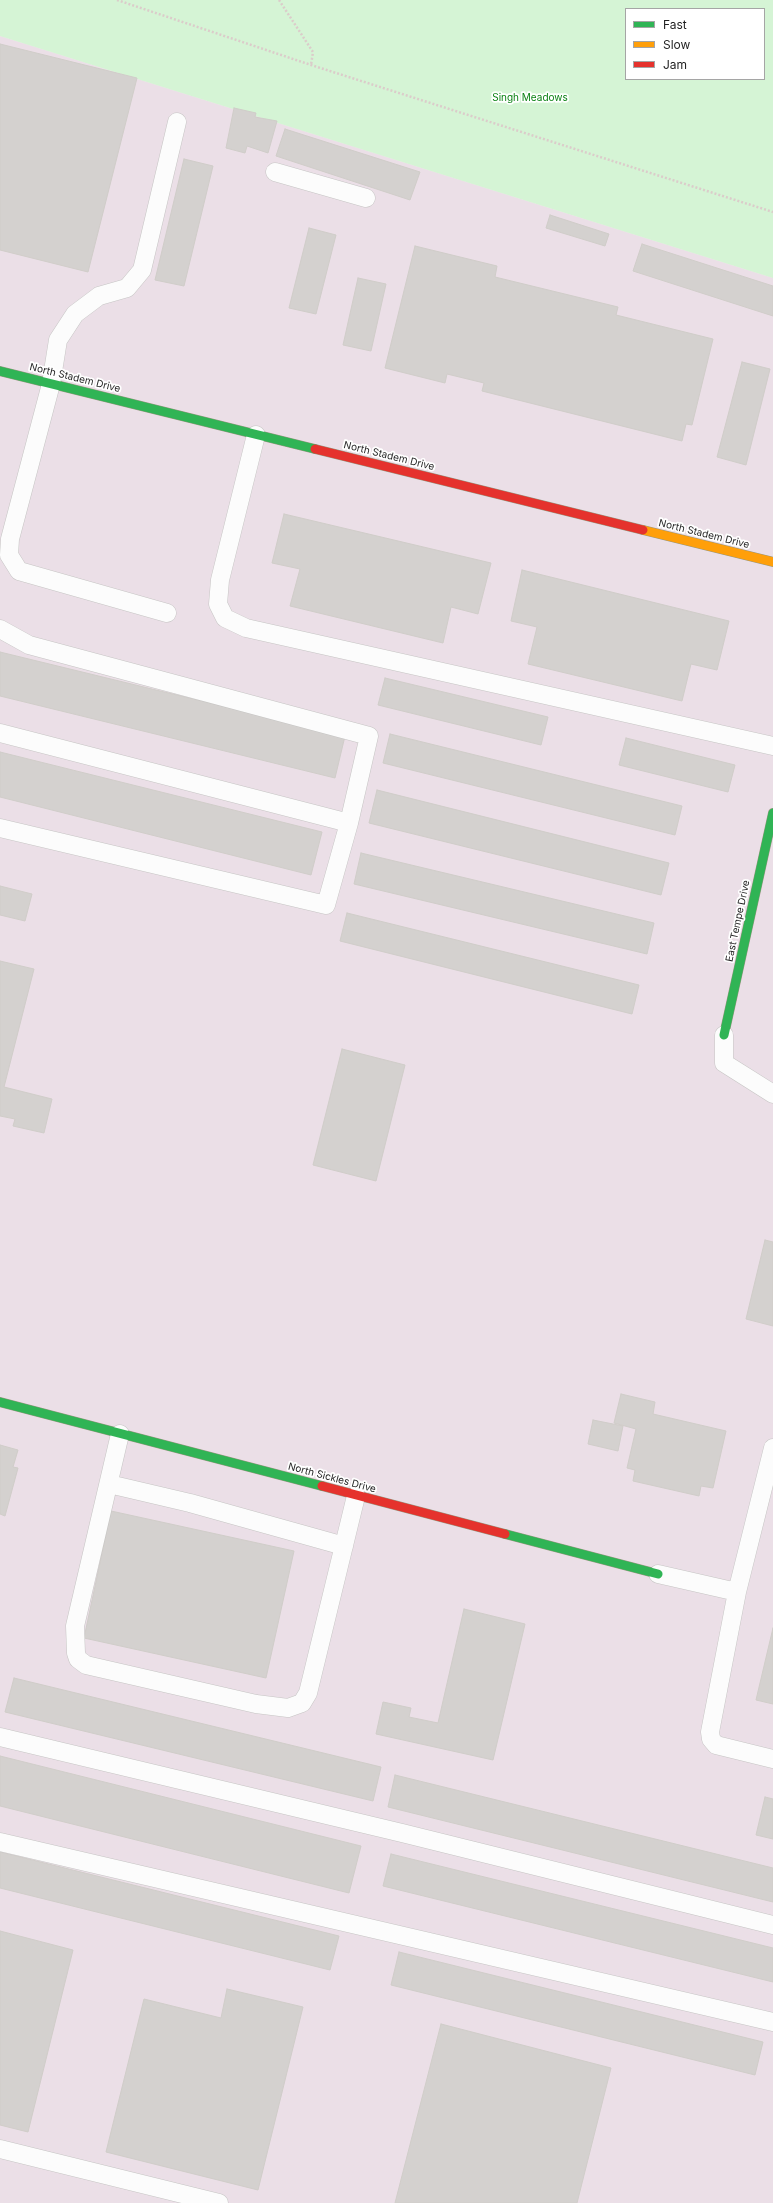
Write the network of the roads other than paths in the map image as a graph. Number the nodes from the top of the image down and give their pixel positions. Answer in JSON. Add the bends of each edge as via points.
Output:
{"nodes":[{"id":1,"x":177,"y":122,"type":"dead end"},
{"id":2,"x":275,"y":172,"type":"dead end"},
{"id":3,"x":366,"y":198,"type":"dead end"},
{"id":4,"x":0,"y":371,"type":"edge"},
{"id":5,"x":50,"y":384,"type":"junction"},
{"id":6,"x":256,"y":435,"type":"junction"},
{"id":7,"x":773,"y":562,"type":"edge"},
{"id":8,"x":167,"y":613,"type":"dead end"},
{"id":9,"x":0,"y":629,"type":"edge"},
{"id":10,"x":0,"y":733,"type":"edge"},
{"id":11,"x":773,"y":746,"type":"edge"},
{"id":12,"x":773,"y":813,"type":"edge"},
{"id":13,"x":349,"y":823,"type":"junction"},
{"id":14,"x":0,"y":828,"type":"edge"},
{"id":15,"x":770,"y":843,"type":"edge"},
{"id":16,"x":724,"y":1035,"type":"joint"},
{"id":17,"x":773,"y":1094,"type":"edge"},
{"id":18,"x":0,"y":1402,"type":"edge"},
{"id":19,"x":120,"y":1434,"type":"junction"},
{"id":20,"x":773,"y":1448,"type":"edge"},
{"id":21,"x":109,"y":1484,"type":"junction"},
{"id":22,"x":356,"y":1496,"type":"junction"},
{"id":23,"x":344,"y":1546,"type":"junction"},
{"id":24,"x":658,"y":1574,"type":"joint"},
{"id":25,"x":738,"y":1592,"type":"junction"},
{"id":26,"x":0,"y":1736,"type":"edge"},
{"id":27,"x":773,"y":1759,"type":"edge"},
{"id":28,"x":0,"y":1842,"type":"edge"},
{"id":29,"x":773,"y":1925,"type":"edge"},
{"id":30,"x":773,"y":2022,"type":"edge"},
{"id":31,"x":0,"y":2149,"type":"edge"},
{"id":32,"x":219,"y":2203,"type":"edge"}],
"edges":[{"from":1,"to":5,"type":"lane","via":[[142,270],[127,288],[99,296],[75,314],[58,340]]},
{"from":2,"to":3,"type":"lane"},
{"from":4,"to":5,"type":"street","name":"North Stadem Drive"},
{"from":5,"to":6,"type":"street","name":"North Stadem Drive"},
{"from":5,"to":8,"type":"lane","via":[[10,539],[9,555],[19,571]]},
{"from":6,"to":7,"type":"street","name":"North Stadem Drive"},
{"from":6,"to":11,"type":"lane","via":[[220,580],[218,604],[225,618],[253,630]]},
{"from":9,"to":13,"type":"lane","via":[[29,645],[369,736]]},
{"from":10,"to":13,"type":"lane"},
{"from":12,"to":15,"type":"street","name":"East Tempe Drive"},
{"from":13,"to":14,"type":"lane","via":[[326,905]]},
{"from":15,"to":16,"type":"street","name":"East Tempe Drive"},
{"from":16,"to":17,"type":"lane","via":[[724,1063]]},
{"from":18,"to":19,"type":"street","name":"North Sickles Drive"},
{"from":19,"to":21,"type":"lane"},
{"from":19,"to":22,"type":"street","name":"North Sickles Drive"},
{"from":20,"to":25,"type":"lane"},
{"from":21,"to":23,"type":"lane","via":[[190,1503]]},
{"from":21,"to":23,"type":"lane","via":[[75,1626],[76,1653],[78,1659],[86,1666],[256,1704],[288,1708],[302,1703],[308,1693]]},
{"from":22,"to":23,"type":"lane"},
{"from":22,"to":24,"type":"street","name":"North Sickles Drive"},
{"from":24,"to":25,"type":"lane"},
{"from":25,"to":27,"type":"lane","via":[[710,1722],[711,1739],[723,1748]]},
{"from":26,"to":29,"type":"lane"},
{"from":28,"to":30,"type":"lane"},
{"from":31,"to":32,"type":"lane"}]}
